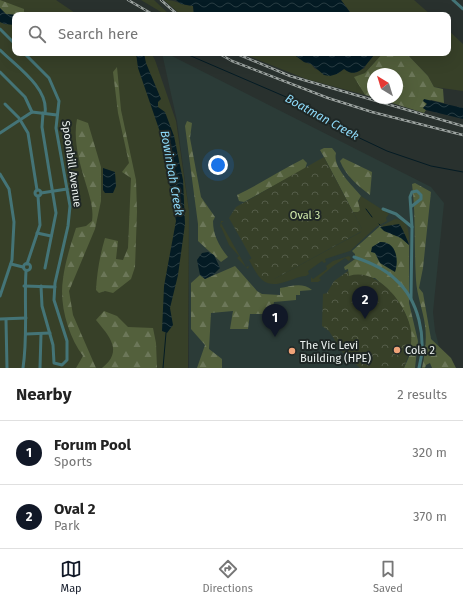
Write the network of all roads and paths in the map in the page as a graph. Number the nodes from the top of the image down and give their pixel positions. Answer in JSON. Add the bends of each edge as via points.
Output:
{"nodes":[{"id":1,"x":453,"y":0,"type":"edge"},
{"id":2,"x":463,"y":9,"type":"edge"},
{"id":3,"x":0,"y":30,"type":"edge"},
{"id":4,"x":12,"y":41,"type":"edge"},
{"id":5,"x":0,"y":50,"type":"edge"},
{"id":6,"x":27,"y":56,"type":"edge"},
{"id":7,"x":0,"y":72,"type":"edge"},
{"id":8,"x":5,"y":104,"type":"dead end"},
{"id":9,"x":32,"y":112,"type":"junction"},
{"id":10,"x":44,"y":113,"type":"junction"},
{"id":11,"x":57,"y":115,"type":"junction"},
{"id":12,"x":20,"y":120,"type":"junction"},
{"id":13,"x":0,"y":133,"type":"edge"},
{"id":14,"x":0,"y":174,"type":"edge"},
{"id":15,"x":67,"y":188,"type":"junction"},
{"id":16,"x":37,"y":190,"type":"junction"},
{"id":17,"x":54,"y":191,"type":"junction"},
{"id":18,"x":41,"y":193,"type":"junction"},
{"id":19,"x":38,"y":196,"type":"junction"},
{"id":20,"x":412,"y":206,"type":"junction"},
{"id":21,"x":383,"y":208,"type":"dead end"},
{"id":22,"x":412,"y":227,"type":"junction"},
{"id":23,"x":36,"y":233,"type":"junction"},
{"id":24,"x":52,"y":236,"type":"junction"},
{"id":25,"x":354,"y":257,"type":"dead end"},
{"id":26,"x":11,"y":264,"type":"junction"},
{"id":27,"x":27,"y":264,"type":"junction"},
{"id":28,"x":23,"y":267,"type":"junction"},
{"id":29,"x":45,"y":268,"type":"dead end"},
{"id":30,"x":26,"y":271,"type":"junction"},
{"id":31,"x":24,"y":286,"type":"junction"},
{"id":32,"x":41,"y":286,"type":"junction"},
{"id":33,"x":55,"y":287,"type":"junction"},
{"id":34,"x":0,"y":296,"type":"edge"},
{"id":35,"x":411,"y":300,"type":"junction"},
{"id":36,"x":26,"y":318,"type":"junction"},
{"id":37,"x":0,"y":319,"type":"edge"},
{"id":38,"x":6,"y":320,"type":"junction"},
{"id":39,"x":50,"y":333,"type":"junction"},
{"id":40,"x":26,"y":334,"type":"junction"},
{"id":41,"x":41,"y":334,"type":"junction"},
{"id":42,"x":6,"y":368,"type":"edge"},
{"id":43,"x":23,"y":368,"type":"edge"},
{"id":44,"x":40,"y":368,"type":"edge"},
{"id":45,"x":419,"y":368,"type":"edge"}],
"edges":[{"from":1,"to":2,"type":"street"},
{"from":3,"to":4,"type":"street"},
{"from":5,"to":10,"type":"street","via":[[38,88],[46,107]]},
{"from":6,"to":11,"type":"street","name":"Spoonbill Avenue","via":[[49,78],[58,99]]},
{"from":7,"to":9,"type":"street","via":[[25,97]]},
{"from":8,"to":12,"type":"street"},
{"from":9,"to":10,"type":"street"},
{"from":9,"to":12,"type":"street"},
{"from":10,"to":11,"type":"street"},
{"from":10,"to":17,"type":"street","via":[[42,127]]},
{"from":11,"to":15,"type":"street","name":"Spoonbill Avenue","via":[[56,128]]},
{"from":12,"to":13,"type":"street"},
{"from":12,"to":16,"type":"street","via":[[28,133]]},
{"from":14,"to":26,"type":"street","via":[[9,189],[14,222]]},
{"from":15,"to":17,"type":"street"},
{"from":15,"to":33,"type":"street","name":"Spoonbill Avenue","via":[[69,217]]},
{"from":16,"to":18,"type":"street"},
{"from":16,"to":19,"type":"street","via":[[35,193]]},
{"from":17,"to":18,"type":"street"},
{"from":17,"to":24,"type":"street","via":[[56,213]]},
{"from":18,"to":19,"type":"street"},
{"from":19,"to":23,"type":"street","via":[[40,215]]},
{"from":20,"to":20,"type":"street","via":[[410,195],[417,191],[421,199]]},
{"from":20,"to":22,"type":"street"},
{"from":21,"to":22,"type":"street","via":[[396,214]]},
{"from":22,"to":35,"type":"street"},
{"from":23,"to":24,"type":"street"},
{"from":23,"to":27,"type":"street"},
{"from":24,"to":29,"type":"street"},
{"from":25,"to":35,"type":"street","via":[[372,263],[396,279]]},
{"from":26,"to":28,"type":"street"},
{"from":26,"to":34,"type":"street"},
{"from":27,"to":28,"type":"street"},
{"from":27,"to":30,"type":"street","via":[[30,268]]},
{"from":28,"to":30,"type":"street"},
{"from":30,"to":31,"type":"street"},
{"from":31,"to":32,"type":"street"},
{"from":31,"to":36,"type":"street"},
{"from":32,"to":33,"type":"street"},
{"from":32,"to":39,"type":"street","name":"Spoonbill Avenue","via":[[42,306]]},
{"from":33,"to":39,"type":"street","name":"Spoonbill Avenue","via":[[54,300],[67,341],[65,364],[54,363]]},
{"from":35,"to":45,"type":"street","via":[[422,336],[422,359]]},
{"from":36,"to":38,"type":"street"},
{"from":36,"to":40,"type":"street"},
{"from":37,"to":38,"type":"street"},
{"from":38,"to":42,"type":"street"},
{"from":39,"to":41,"type":"street"},
{"from":40,"to":41,"type":"street"},
{"from":40,"to":43,"type":"street"},
{"from":41,"to":44,"type":"street"}]}
